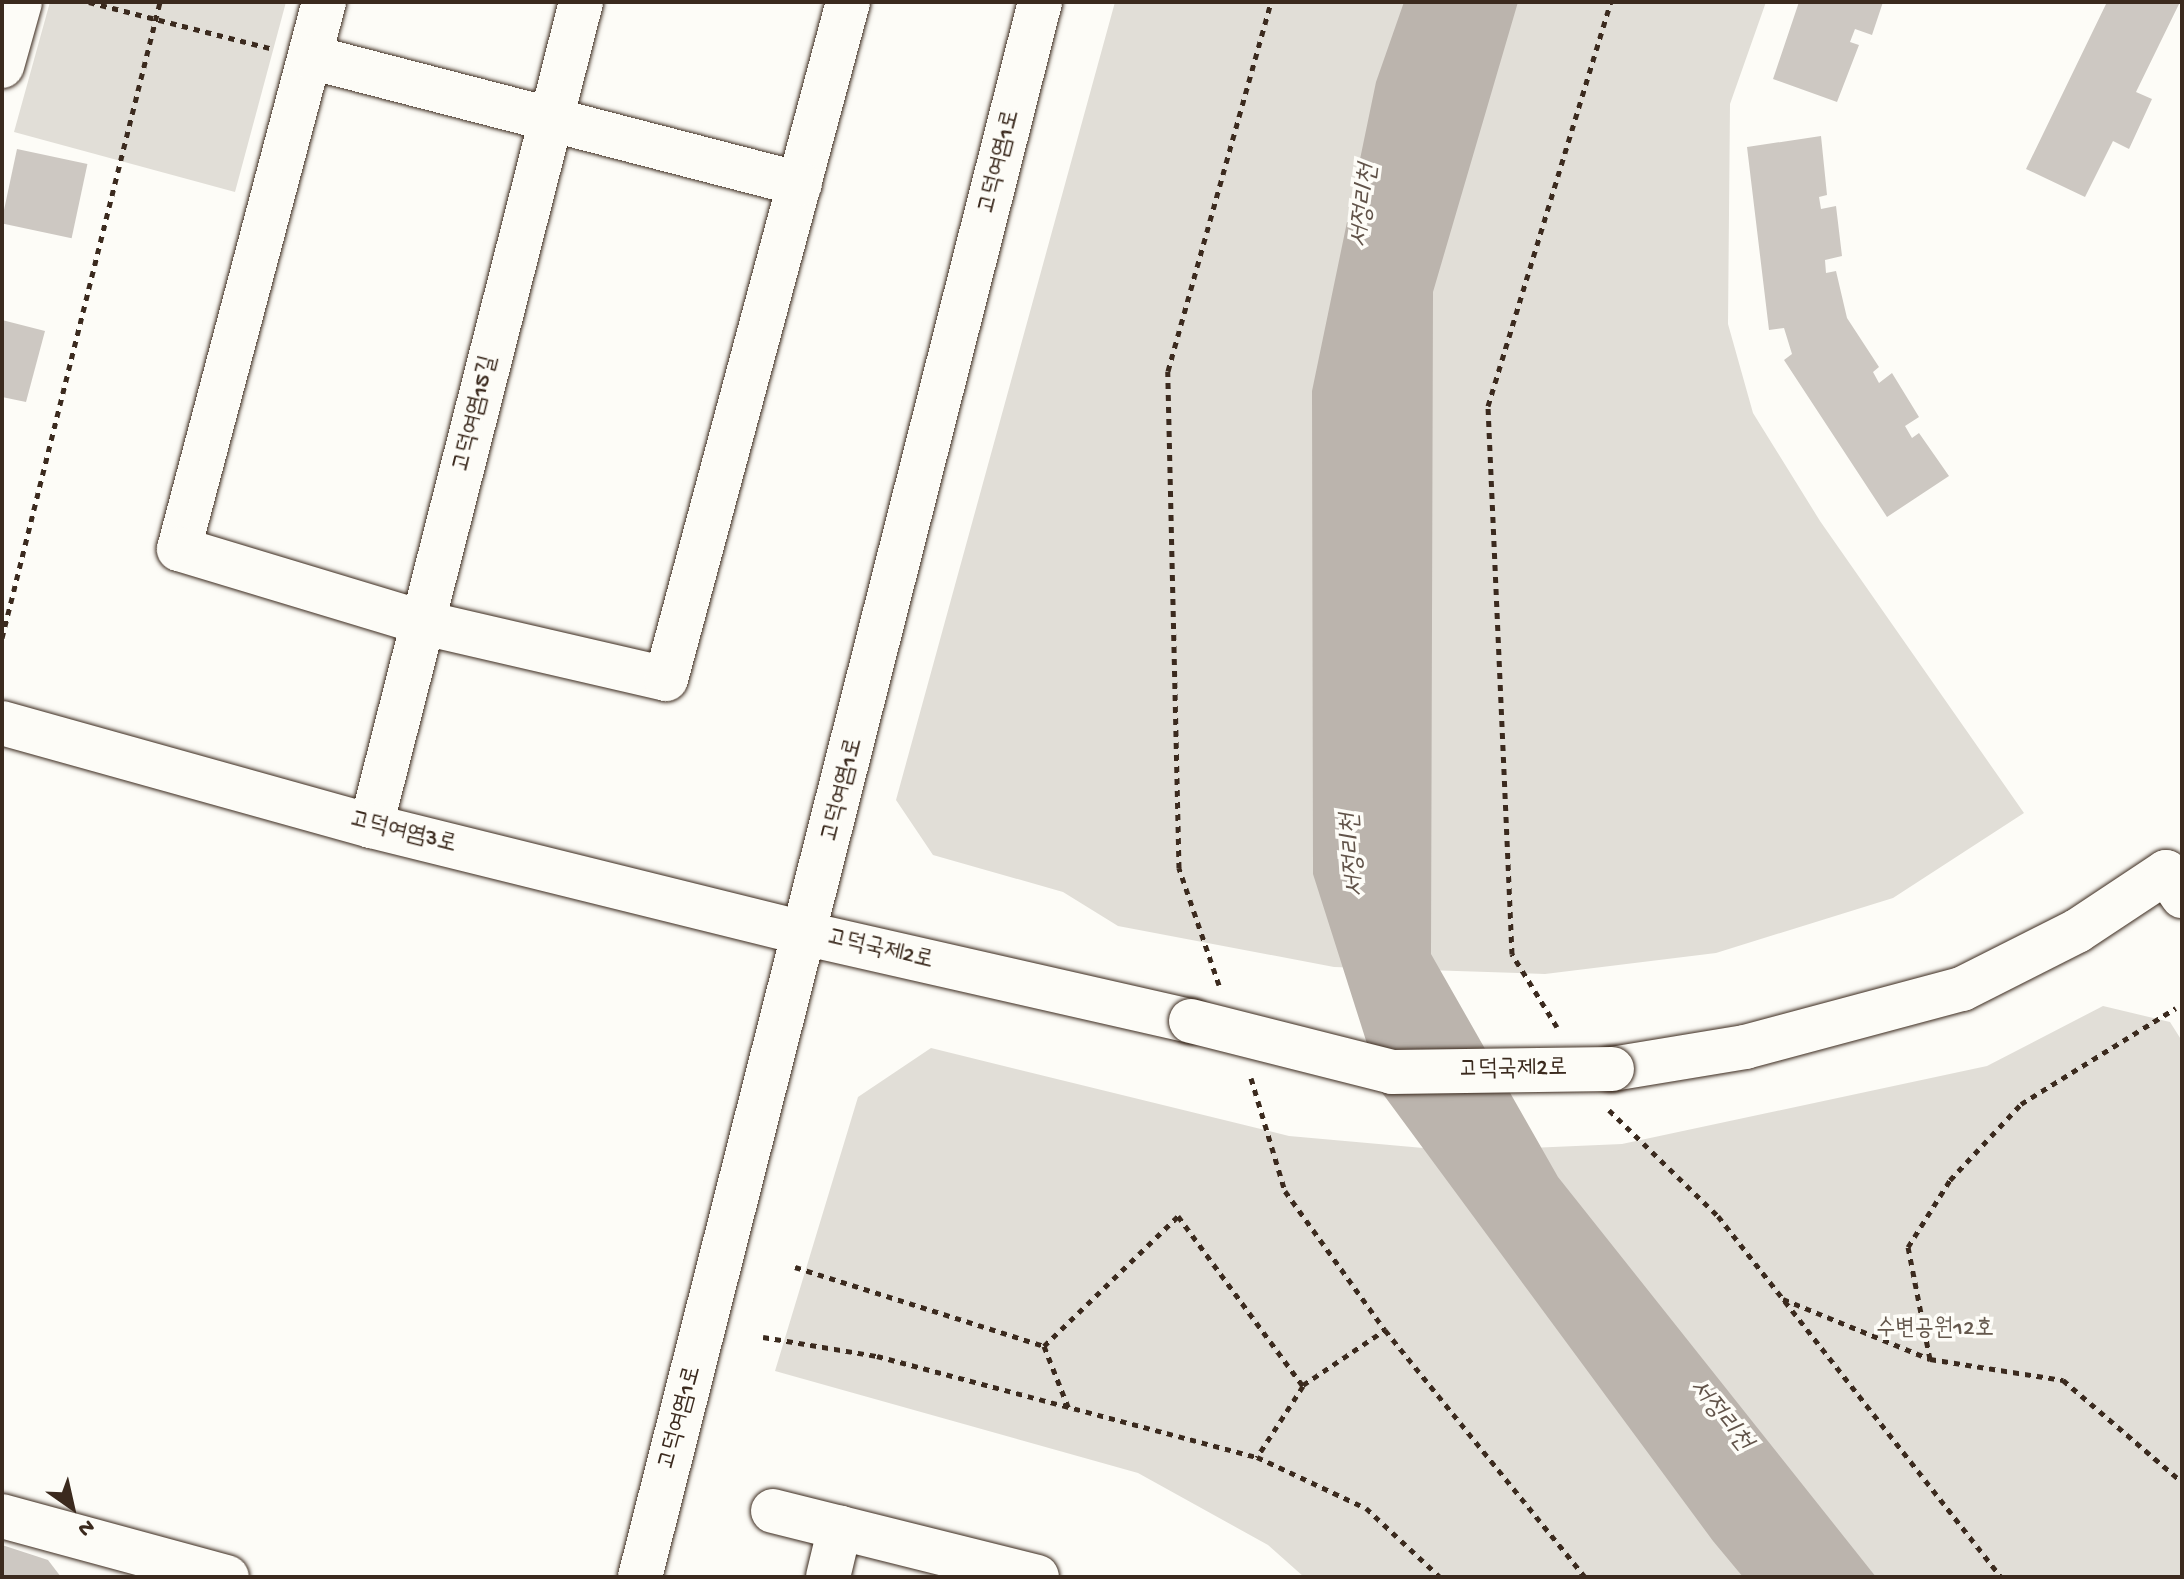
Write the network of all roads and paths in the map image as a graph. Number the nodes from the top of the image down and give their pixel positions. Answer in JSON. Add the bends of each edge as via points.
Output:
{"nodes":[{"id":1,"x":20,"y":2,"type":"edge"},
{"id":2,"x":89,"y":2,"type":"edge"},
{"id":3,"x":160,"y":2,"type":"edge"},
{"id":4,"x":324,"y":2,"type":"edge"},
{"id":5,"x":581,"y":2,"type":"edge"},
{"id":6,"x":848,"y":2,"type":"edge"},
{"id":7,"x":1040,"y":2,"type":"edge"},
{"id":8,"x":1271,"y":2,"type":"edge"},
{"id":9,"x":1611,"y":2,"type":"edge"},
{"id":10,"x":154,"y":23,"type":"junction"},
{"id":11,"x":310,"y":57,"type":"junction"},
{"id":12,"x":2,"y":66,"type":"edge"},
{"id":13,"x":550,"y":119,"type":"junction"},
{"id":14,"x":800,"y":184,"type":"junction"},
{"id":15,"x":424,"y":623,"type":"junction"},
{"id":16,"x":2,"y":638,"type":"edge"},
{"id":17,"x":2,"y":723,"type":"edge"},
{"id":18,"x":371,"y":826,"type":"junction"},
{"id":19,"x":2177,"y":876,"type":"edge"},
{"id":20,"x":807,"y":934,"type":"junction"},
{"id":21,"x":2176,"y":1008,"type":"dead end"},
{"id":22,"x":1207,"y":1009,"type":"junction"},
{"id":23,"x":1560,"y":1031,"type":"dead end"},
{"id":24,"x":1247,"y":1068,"type":"dead end"},
{"id":25,"x":1606,"y":1082,"type":"junction"},
{"id":26,"x":795,"y":1267,"type":"dead end"},
{"id":27,"x":1782,"y":1298,"type":"junction"},
{"id":28,"x":1385,"y":1330,"type":"junction"},
{"id":29,"x":763,"y":1337,"type":"dead end"},
{"id":30,"x":1044,"y":1346,"type":"junction"},
{"id":31,"x":1930,"y":1359,"type":"junction"},
{"id":32,"x":1303,"y":1386,"type":"junction"},
{"id":33,"x":1069,"y":1409,"type":"junction"},
{"id":34,"x":1257,"y":1457,"type":"junction"},
{"id":35,"x":2182,"y":1482,"type":"edge"},
{"id":36,"x":773,"y":1511,"type":"dead end"},
{"id":37,"x":2,"y":1516,"type":"edge"},
{"id":38,"x":840,"y":1527,"type":"junction"},
{"id":39,"x":97,"y":1560,"type":"edge"},
{"id":40,"x":227,"y":1577,"type":"edge"},
{"id":41,"x":640,"y":1577,"type":"edge"},
{"id":42,"x":828,"y":1577,"type":"edge"},
{"id":43,"x":1037,"y":1577,"type":"edge"},
{"id":44,"x":1440,"y":1577,"type":"edge"},
{"id":45,"x":1585,"y":1577,"type":"edge"},
{"id":46,"x":2001,"y":1577,"type":"edge"}],
"edges":[{"from":1,"to":12,"type":"street"},
{"from":2,"to":10,"type":"path"},
{"from":3,"to":10,"type":"path"},
{"from":4,"to":11,"type":"street"},
{"from":5,"to":13,"type":"street","name":"고덕여염15길"},
{"from":6,"to":14,"type":"street"},
{"from":7,"to":20,"type":"street","name":"고덕여염1로"},
{"from":8,"to":22,"type":"path","via":[[1168,371],[1179,868]]},
{"from":9,"to":23,"type":"path","via":[[1488,406],[1512,954]]},
{"from":10,"to":11,"type":"path"},
{"from":10,"to":16,"type":"path"},
{"from":11,"to":13,"type":"street"},
{"from":11,"to":15,"type":"street","via":[[179,549]]},
{"from":13,"to":14,"type":"street"},
{"from":13,"to":15,"type":"street","name":"고덕여염15길"},
{"from":14,"to":15,"type":"street","via":[[666,679]]},
{"from":15,"to":18,"type":"street","name":"고덕여염15길"},
{"from":17,"to":18,"type":"street","name":"고덕여염3로"},
{"from":18,"to":20,"type":"street","name":"고덕여염3로"},
{"from":19,"to":25,"type":"street","name":"고덕국제2로","via":[[1962,989]]},
{"from":20,"to":22,"type":"street","name":"고덕국제2로"},
{"from":20,"to":41,"type":"street","name":"고덕여염1로"},
{"from":21,"to":31,"type":"path","via":[[2021,1104],[1950,1180],[1908,1247]]},
{"from":22,"to":25,"type":"street","name":"고덕국제2로","bridge":true,"via":[[1392,1072]]},
{"from":24,"to":28,"type":"path","via":[[1285,1191]]},
{"from":25,"to":27,"type":"path","via":[[1616,1121],[1718,1216]]},
{"from":26,"to":30,"type":"path"},
{"from":27,"to":31,"type":"path"},
{"from":27,"to":46,"type":"path"},
{"from":28,"to":32,"type":"path"},
{"from":28,"to":45,"type":"path"},
{"from":29,"to":33,"type":"path","via":[[877,1356]]},
{"from":30,"to":32,"type":"path","via":[[1178,1216]]},
{"from":30,"to":33,"type":"path"},
{"from":31,"to":35,"type":"path","via":[[2063,1380]]},
{"from":32,"to":34,"type":"path"},
{"from":33,"to":34,"type":"path"},
{"from":34,"to":44,"type":"path","via":[[1366,1508]]},
{"from":36,"to":38,"type":"street"},
{"from":37,"to":39,"type":"street"},
{"from":38,"to":42,"type":"street"},
{"from":38,"to":43,"type":"street"},
{"from":39,"to":40,"type":"street"}]}
